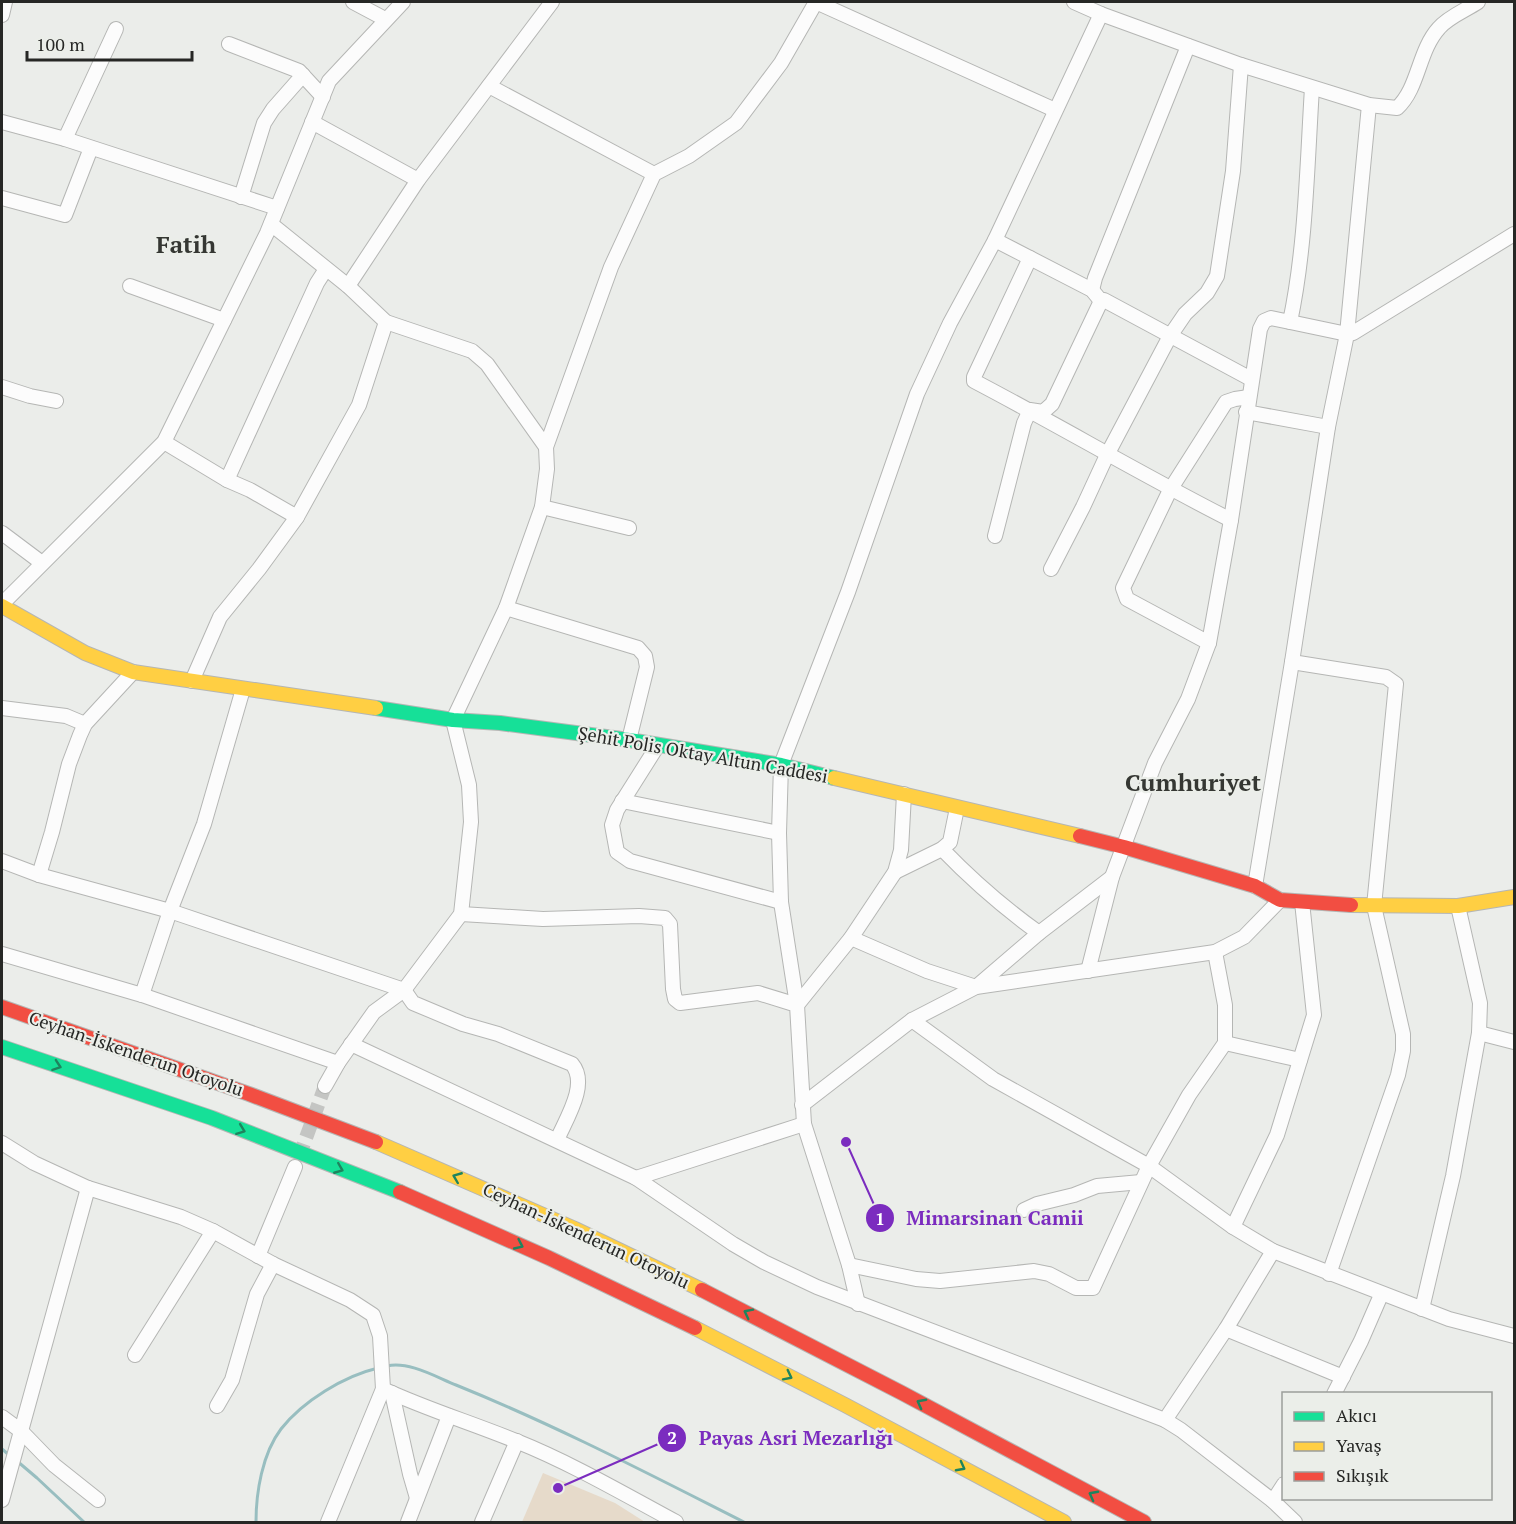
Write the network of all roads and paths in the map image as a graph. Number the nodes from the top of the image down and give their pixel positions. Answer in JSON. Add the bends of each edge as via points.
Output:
{"nodes":[{"id":1,"x":5,"y":2,"type":"edge"},
{"id":2,"x":353,"y":2,"type":"edge"},
{"id":3,"x":403,"y":2,"type":"edge"},
{"id":4,"x":552,"y":2,"type":"edge"},
{"id":5,"x":816,"y":2,"type":"edge"},
{"id":6,"x":1074,"y":2,"type":"edge"},
{"id":7,"x":1478,"y":2,"type":"edge"},
{"id":8,"x":1101,"y":14,"type":"junction"},
{"id":9,"x":2,"y":15,"type":"edge"},
{"id":10,"x":385,"y":19,"type":"junction"},
{"id":11,"x":116,"y":29,"type":"dead end"},
{"id":12,"x":230,"y":44,"type":"dead end"},
{"id":13,"x":1188,"y":46,"type":"junction"},
{"id":14,"x":1241,"y":65,"type":"junction"},
{"id":15,"x":303,"y":75,"type":"junction"},
{"id":16,"x":489,"y":86,"type":"junction"},
{"id":17,"x":1312,"y":88,"type":"junction"},
{"id":18,"x":323,"y":97,"type":"junction"},
{"id":19,"x":1369,"y":105,"type":"junction"},
{"id":20,"x":1055,"y":110,"type":"junction"},
{"id":21,"x":2,"y":122,"type":"edge"},
{"id":22,"x":312,"y":122,"type":"junction"},
{"id":23,"x":65,"y":139,"type":"junction"},
{"id":24,"x":91,"y":148,"type":"junction"},
{"id":25,"x":654,"y":174,"type":"junction"},
{"id":26,"x":418,"y":180,"type":"junction"},
{"id":27,"x":241,"y":197,"type":"junction"},
{"id":28,"x":2,"y":198,"type":"edge"},
{"id":29,"x":277,"y":208,"type":"junction"},
{"id":30,"x":271,"y":224,"type":"junction"},
{"id":31,"x":1515,"y":234,"type":"edge"},
{"id":32,"x":995,"y":240,"type":"junction"},
{"id":33,"x":1030,"y":258,"type":"junction"},
{"id":34,"x":326,"y":268,"type":"junction"},
{"id":35,"x":130,"y":286,"type":"dead end"},
{"id":36,"x":348,"y":286,"type":"junction"},
{"id":37,"x":1092,"y":290,"type":"junction"},
{"id":38,"x":1101,"y":302,"type":"junction"},
{"id":39,"x":224,"y":320,"type":"junction"},
{"id":40,"x":386,"y":322,"type":"junction"},
{"id":41,"x":1290,"y":322,"type":"junction"},
{"id":42,"x":1347,"y":334,"type":"junction"},
{"id":43,"x":1170,"y":336,"type":"junction"},
{"id":44,"x":1251,"y":379,"type":"junction"},
{"id":45,"x":2,"y":387,"type":"edge"},
{"id":46,"x":1249,"y":397,"type":"junction"},
{"id":47,"x":56,"y":400,"type":"dead end"},
{"id":48,"x":1030,"y":410,"type":"junction"},
{"id":49,"x":1246,"y":412,"type":"junction"},
{"id":50,"x":1328,"y":427,"type":"junction"},
{"id":51,"x":164,"y":442,"type":"junction"},
{"id":52,"x":546,"y":447,"type":"junction"},
{"id":53,"x":1107,"y":455,"type":"junction"},
{"id":54,"x":227,"y":480,"type":"junction"},
{"id":55,"x":1170,"y":490,"type":"junction"},
{"id":56,"x":542,"y":507,"type":"junction"},
{"id":57,"x":297,"y":517,"type":"junction"},
{"id":58,"x":1231,"y":520,"type":"junction"},
{"id":59,"x":629,"y":528,"type":"dead end"},
{"id":60,"x":2,"y":533,"type":"edge"},
{"id":61,"x":995,"y":536,"type":"dead end"},
{"id":62,"x":42,"y":563,"type":"junction"},
{"id":63,"x":1050,"y":568,"type":"dead end"},
{"id":64,"x":2,"y":605,"type":"edge"},
{"id":65,"x":506,"y":608,"type":"junction"},
{"id":66,"x":1209,"y":643,"type":"junction"},
{"id":67,"x":1292,"y":662,"type":"junction"},
{"id":68,"x":133,"y":672,"type":"junction"},
{"id":69,"x":192,"y":681,"type":"junction"},
{"id":70,"x":243,"y":689,"type":"junction"},
{"id":71,"x":2,"y":708,"type":"edge"},
{"id":72,"x":453,"y":720,"type":"junction"},
{"id":73,"x":85,"y":723,"type":"junction"},
{"id":74,"x":629,"y":740,"type":"junction"},
{"id":75,"x":658,"y":745,"type":"junction"},
{"id":76,"x":781,"y":765,"type":"junction"},
{"id":77,"x":904,"y":794,"type":"junction"},
{"id":78,"x":622,"y":801,"type":"junction"},
{"id":79,"x":957,"y":808,"type":"junction"},
{"id":80,"x":779,"y":833,"type":"junction"},
{"id":81,"x":1124,"y":847,"type":"junction"},
{"id":82,"x":942,"y":849,"type":"junction"},
{"id":83,"x":2,"y":861,"type":"edge"},
{"id":84,"x":896,"y":872,"type":"junction"},
{"id":85,"x":39,"y":875,"type":"junction"},
{"id":86,"x":1112,"y":877,"type":"junction"},
{"id":87,"x":1255,"y":886,"type":"junction"},
{"id":88,"x":1515,"y":897,"type":"edge"},
{"id":89,"x":1280,"y":900,"type":"junction"},
{"id":90,"x":781,"y":902,"type":"junction"},
{"id":91,"x":1302,"y":902,"type":"junction"},
{"id":92,"x":1374,"y":906,"type":"junction"},
{"id":93,"x":1458,"y":906,"type":"junction"},
{"id":94,"x":170,"y":911,"type":"junction"},
{"id":95,"x":461,"y":914,"type":"junction"},
{"id":96,"x":1039,"y":933,"type":"junction"},
{"id":97,"x":851,"y":938,"type":"junction"},
{"id":98,"x":1215,"y":952,"type":"junction"},
{"id":99,"x":2,"y":954,"type":"edge"},
{"id":100,"x":1088,"y":971,"type":"junction"},
{"id":101,"x":976,"y":987,"type":"junction"},
{"id":102,"x":404,"y":990,"type":"junction"},
{"id":103,"x":142,"y":995,"type":"junction"},
{"id":104,"x":797,"y":1005,"type":"junction"},
{"id":105,"x":2,"y":1007,"type":"edge"},
{"id":106,"x":912,"y":1020,"type":"junction"},
{"id":107,"x":1479,"y":1033,"type":"junction"},
{"id":108,"x":1515,"y":1042,"type":"edge"},
{"id":109,"x":1225,"y":1043,"type":"junction"},
{"id":110,"x":351,"y":1044,"type":"junction"},
{"id":111,"x":2,"y":1047,"type":"edge"},
{"id":112,"x":1300,"y":1060,"type":"junction"},
{"id":113,"x":338,"y":1063,"type":"junction"},
{"id":114,"x":325,"y":1086,"type":"tunnel mouth"},
{"id":115,"x":801,"y":1105,"type":"junction"},
{"id":116,"x":804,"y":1124,"type":"junction"},
{"id":117,"x":557,"y":1140,"type":"junction"},
{"id":118,"x":3,"y":1150,"type":"edge"},
{"id":119,"x":1149,"y":1166,"type":"junction"},
{"id":120,"x":295,"y":1167,"type":"tunnel mouth"},
{"id":121,"x":636,"y":1178,"type":"junction"},
{"id":122,"x":1141,"y":1182,"type":"junction"},
{"id":123,"x":88,"y":1188,"type":"junction"},
{"id":124,"x":1024,"y":1210,"type":"dead end"},
{"id":125,"x":1233,"y":1227,"type":"junction"},
{"id":126,"x":213,"y":1231,"type":"junction"},
{"id":127,"x":1273,"y":1251,"type":"junction"},
{"id":128,"x":258,"y":1256,"type":"junction"},
{"id":129,"x":273,"y":1264,"type":"junction"},
{"id":130,"x":849,"y":1265,"type":"junction"},
{"id":131,"x":1329,"y":1274,"type":"junction"},
{"id":132,"x":1381,"y":1295,"type":"junction"},
{"id":133,"x":858,"y":1304,"type":"junction"},
{"id":134,"x":1422,"y":1309,"type":"junction"},
{"id":135,"x":1226,"y":1329,"type":"junction"},
{"id":136,"x":1515,"y":1336,"type":"edge"},
{"id":137,"x":135,"y":1355,"type":"dead end"},
{"id":138,"x":1343,"y":1377,"type":"junction"},
{"id":139,"x":386,"y":1386,"type":"junction"},
{"id":140,"x":1335,"y":1392,"type":"edge"},
{"id":141,"x":217,"y":1406,"type":"dead end"},
{"id":142,"x":448,"y":1416,"type":"junction"},
{"id":143,"x":2,"y":1417,"type":"edge"},
{"id":144,"x":1165,"y":1420,"type":"junction"},
{"id":145,"x":21,"y":1431,"type":"junction"},
{"id":146,"x":517,"y":1441,"type":"junction"},
{"id":147,"x":1282,"y":1487,"type":"edge"},
{"id":148,"x":417,"y":1498,"type":"junction"},
{"id":149,"x":2,"y":1500,"type":"edge"},
{"id":150,"x":98,"y":1500,"type":"dead end"},
{"id":151,"x":1273,"y":1501,"type":"junction"},
{"id":152,"x":328,"y":1522,"type":"edge"},
{"id":153,"x":408,"y":1522,"type":"edge"},
{"id":154,"x":482,"y":1522,"type":"edge"},
{"id":155,"x":676,"y":1522,"type":"edge"},
{"id":156,"x":1064,"y":1522,"type":"edge"},
{"id":157,"x":1144,"y":1522,"type":"edge"},
{"id":158,"x":1295,"y":1522,"type":"edge"}],
"edges":[{"from":1,"to":9,"type":"street"},
{"from":2,"to":10,"type":"street"},
{"from":3,"to":10,"type":"street"},
{"from":4,"to":16,"type":"street"},
{"from":5,"to":20,"type":"street"},
{"from":5,"to":25,"type":"street","via":[[781,63],[736,123],[689,156]]},
{"from":6,"to":8,"type":"street"},
{"from":7,"to":19,"type":"street","via":[[1439,28],[1404,102],[1397,108]]},
{"from":8,"to":13,"type":"street"},
{"from":8,"to":20,"type":"street"},
{"from":10,"to":18,"type":"street","via":[[329,81]]},
{"from":11,"to":23,"type":"street"},
{"from":12,"to":15,"type":"street"},
{"from":13,"to":14,"type":"street"},
{"from":13,"to":37,"type":"street"},
{"from":14,"to":17,"type":"street"},
{"from":14,"to":43,"type":"street","via":[[1233,171],[1217,276]]},
{"from":15,"to":18,"type":"street"},
{"from":15,"to":27,"type":"street","via":[[264,123]]},
{"from":16,"to":25,"type":"street"},
{"from":16,"to":26,"type":"street"},
{"from":17,"to":19,"type":"street"},
{"from":17,"to":41,"type":"street","via":[[1299,268]]},
{"from":18,"to":22,"type":"street"},
{"from":19,"to":42,"type":"street"},
{"from":20,"to":32,"type":"street"},
{"from":21,"to":23,"type":"street"},
{"from":22,"to":26,"type":"street"},
{"from":22,"to":29,"type":"street"},
{"from":23,"to":24,"type":"street"},
{"from":24,"to":27,"type":"street"},
{"from":24,"to":28,"type":"street","via":[[65,215]]},
{"from":25,"to":52,"type":"street","via":[[611,267]]},
{"from":26,"to":36,"type":"street"},
{"from":27,"to":29,"type":"street"},
{"from":29,"to":30,"type":"street"},
{"from":30,"to":34,"type":"street"},
{"from":30,"to":39,"type":"street"},
{"from":31,"to":42,"type":"street"},
{"from":32,"to":33,"type":"street"},
{"from":32,"to":76,"type":"street","via":[[917,394],[848,592]]},
{"from":33,"to":37,"type":"street"},
{"from":33,"to":48,"type":"street","via":[[974,377],[974,381]]},
{"from":34,"to":36,"type":"street"},
{"from":34,"to":54,"type":"street"},
{"from":35,"to":39,"type":"street"},
{"from":36,"to":40,"type":"street"},
{"from":37,"to":38,"type":"street"},
{"from":38,"to":43,"type":"street","via":[[1104,300]]},
{"from":38,"to":48,"type":"street","via":[[1052,404],[1043,412]]},
{"from":39,"to":51,"type":"street"},
{"from":40,"to":52,"type":"street","via":[[472,351],[487,364]]},
{"from":40,"to":57,"type":"street","via":[[359,405]]},
{"from":41,"to":42,"type":"street"},
{"from":41,"to":44,"type":"street","via":[[1270,318],[1264,321]]},
{"from":42,"to":50,"type":"street"},
{"from":43,"to":44,"type":"street"},
{"from":43,"to":53,"type":"street"},
{"from":44,"to":46,"type":"street"},
{"from":45,"to":47,"type":"street"},
{"from":46,"to":49,"type":"street"},
{"from":46,"to":55,"type":"street","via":[[1226,402]]},
{"from":48,"to":53,"type":"street"},
{"from":48,"to":61,"type":"street"},
{"from":49,"to":50,"type":"street"},
{"from":49,"to":58,"type":"street"},
{"from":50,"to":67,"type":"street"},
{"from":51,"to":54,"type":"street"},
{"from":51,"to":62,"type":"street"},
{"from":52,"to":56,"type":"street"},
{"from":53,"to":55,"type":"street"},
{"from":53,"to":63,"type":"street"},
{"from":54,"to":57,"type":"street"},
{"from":55,"to":58,"type":"street"},
{"from":55,"to":66,"type":"street","via":[[1123,592],[1127,599]]},
{"from":56,"to":59,"type":"street"},
{"from":56,"to":65,"type":"street"},
{"from":57,"to":69,"type":"street","via":[[219,616]]},
{"from":58,"to":66,"type":"street"},
{"from":60,"to":62,"type":"street"},
{"from":62,"to":64,"type":"street"},
{"from":64,"to":68,"type":"main road","name":"Şehit Polis Oktay Altun Caddesi","via":[[85,653]]},
{"from":65,"to":72,"type":"street"},
{"from":65,"to":74,"type":"street","via":[[638,648],[647,667]]},
{"from":66,"to":81,"type":"street","via":[[1188,699],[1155,763]]},
{"from":67,"to":87,"type":"street"},
{"from":67,"to":92,"type":"street","via":[[1386,677],[1396,684]]},
{"from":68,"to":69,"type":"main road","name":"Şehit Polis Oktay Altun Caddesi"},
{"from":68,"to":73,"type":"street"},
{"from":69,"to":70,"type":"main road","name":"Şehit Polis Oktay Altun Caddesi"},
{"from":70,"to":72,"type":"main road","name":"Şehit Polis Oktay Altun Caddesi"},
{"from":70,"to":94,"type":"street","via":[[204,824]]},
{"from":71,"to":73,"type":"street","via":[[66,716]]},
{"from":72,"to":74,"type":"main road","name":"Şehit Polis Oktay Altun Caddesi"},
{"from":72,"to":95,"type":"street","via":[[470,784],[471,822]]},
{"from":73,"to":85,"type":"street","via":[[69,764]]},
{"from":74,"to":75,"type":"main road","name":"Şehit Polis Oktay Altun Caddesi"},
{"from":75,"to":76,"type":"main road","name":"Şehit Polis Oktay Altun Caddesi"},
{"from":75,"to":78,"type":"street"},
{"from":76,"to":77,"type":"main road","name":"Şehit Polis Oktay Altun Caddesi"},
{"from":76,"to":80,"type":"street"},
{"from":77,"to":79,"type":"main road","name":"Şehit Polis Oktay Altun Caddesi"},
{"from":77,"to":84,"type":"street"},
{"from":78,"to":80,"type":"street"},
{"from":78,"to":90,"type":"street","via":[[612,825],[617,852],[630,861]]},
{"from":79,"to":81,"type":"main road","name":"Şehit Polis Oktay Altun Caddesi"},
{"from":79,"to":82,"type":"street","via":[[950,842]]},
{"from":80,"to":90,"type":"street"},
{"from":81,"to":86,"type":"street"},
{"from":81,"to":87,"type":"main road","name":"Şehit Polis Oktay Altun Caddesi"},
{"from":82,"to":84,"type":"street"},
{"from":82,"to":96,"type":"street","via":[[1008,911]]},
{"from":83,"to":85,"type":"street"},
{"from":84,"to":97,"type":"street"},
{"from":85,"to":94,"type":"street"},
{"from":86,"to":96,"type":"street"},
{"from":86,"to":100,"type":"street"},
{"from":87,"to":89,"type":"main road","name":"Şehit Polis Oktay Altun Caddesi"},
{"from":88,"to":93,"type":"main road","name":"Şehit Polis Oktay Altun Caddesi"},
{"from":89,"to":91,"type":"main road","name":"Şehit Polis Oktay Altun Caddesi"},
{"from":89,"to":98,"type":"street","via":[[1244,937]]},
{"from":90,"to":104,"type":"street"},
{"from":91,"to":92,"type":"main road","name":"Şehit Polis Oktay Altun Caddesi"},
{"from":91,"to":112,"type":"street","via":[[1314,1015]]},
{"from":92,"to":93,"type":"main road","name":"Şehit Polis Oktay Altun Caddesi"},
{"from":92,"to":131,"type":"street","via":[[1403,1034],[1403,1051],[1398,1076]]},
{"from":93,"to":107,"type":"street","via":[[1480,1003]]},
{"from":94,"to":102,"type":"street"},
{"from":94,"to":103,"type":"street"},
{"from":95,"to":102,"type":"street"},
{"from":95,"to":104,"type":"street","via":[[543,919],[665,918],[670,924],[675,999],[680,1002],[758,993]]},
{"from":96,"to":101,"type":"street"},
{"from":97,"to":101,"type":"street"},
{"from":97,"to":104,"type":"street"},
{"from":98,"to":100,"type":"street"},
{"from":98,"to":109,"type":"street","via":[[1225,1005]]},
{"from":99,"to":103,"type":"street"},
{"from":100,"to":101,"type":"street"},
{"from":101,"to":106,"type":"street"},
{"from":102,"to":110,"type":"street","via":[[374,1012]]},
{"from":102,"to":117,"type":"street","via":[[413,1004],[572,1064],[579,1088]]},
{"from":103,"to":113,"type":"street"},
{"from":104,"to":115,"type":"street"},
{"from":157,"to":105,"type":"main road","name":"Ceyhan-İskenderun Otoyolu","one_way":true,"via":[[695,1286],[490,1190],[288,1108]]},
{"from":106,"to":115,"type":"street"},
{"from":106,"to":119,"type":"street","via":[[993,1079]]},
{"from":107,"to":108,"type":"street"},
{"from":107,"to":134,"type":"street","via":[[1453,1176]]},
{"from":109,"to":112,"type":"street"},
{"from":109,"to":119,"type":"street"},
{"from":110,"to":113,"type":"street"},
{"from":110,"to":117,"type":"street"},
{"from":111,"to":156,"type":"main road","name":"Ceyhan-İskenderun Otoyolu","one_way":true,"via":[[197,1113],[474,1224],[628,1294]]},
{"from":112,"to":125,"type":"street","via":[[1277,1135]]},
{"from":113,"to":114,"type":"street"},
{"from":115,"to":116,"type":"street"},
{"from":116,"to":121,"type":"street"},
{"from":116,"to":130,"type":"street"},
{"from":117,"to":121,"type":"street"},
{"from":118,"to":123,"type":"street"},
{"from":119,"to":122,"type":"street"},
{"from":119,"to":125,"type":"street"},
{"from":120,"to":128,"type":"street"},
{"from":121,"to":133,"type":"street","via":[[764,1262]]},
{"from":122,"to":124,"type":"street","via":[[1096,1186]]},
{"from":122,"to":130,"type":"street","via":[[1093,1288],[1076,1288],[1034,1271],[940,1281]]},
{"from":123,"to":126,"type":"street"},
{"from":123,"to":145,"type":"street"},
{"from":125,"to":127,"type":"street"},
{"from":126,"to":128,"type":"street"},
{"from":126,"to":137,"type":"street"},
{"from":127,"to":131,"type":"street"},
{"from":127,"to":135,"type":"street"},
{"from":128,"to":129,"type":"street"},
{"from":129,"to":139,"type":"street","via":[[350,1300],[372,1315],[380,1336]]},
{"from":129,"to":141,"type":"street","via":[[257,1294],[232,1380]]},
{"from":130,"to":133,"type":"street"},
{"from":131,"to":132,"type":"street"},
{"from":132,"to":134,"type":"street"},
{"from":132,"to":138,"type":"street"},
{"from":133,"to":144,"type":"street"},
{"from":134,"to":136,"type":"street","via":[[1449,1320]]},
{"from":135,"to":138,"type":"street"},
{"from":135,"to":144,"type":"street"},
{"from":138,"to":140,"type":"street"},
{"from":139,"to":142,"type":"street"},
{"from":139,"to":148,"type":"street"},
{"from":139,"to":152,"type":"street"},
{"from":142,"to":146,"type":"street"},
{"from":142,"to":148,"type":"street"},
{"from":143,"to":145,"type":"street"},
{"from":144,"to":151,"type":"street"},
{"from":145,"to":149,"type":"street"},
{"from":145,"to":150,"type":"street","via":[[54,1465]]},
{"from":146,"to":154,"type":"street"},
{"from":146,"to":155,"type":"street"},
{"from":147,"to":151,"type":"street"},
{"from":148,"to":153,"type":"street"},
{"from":151,"to":158,"type":"street"}]}
